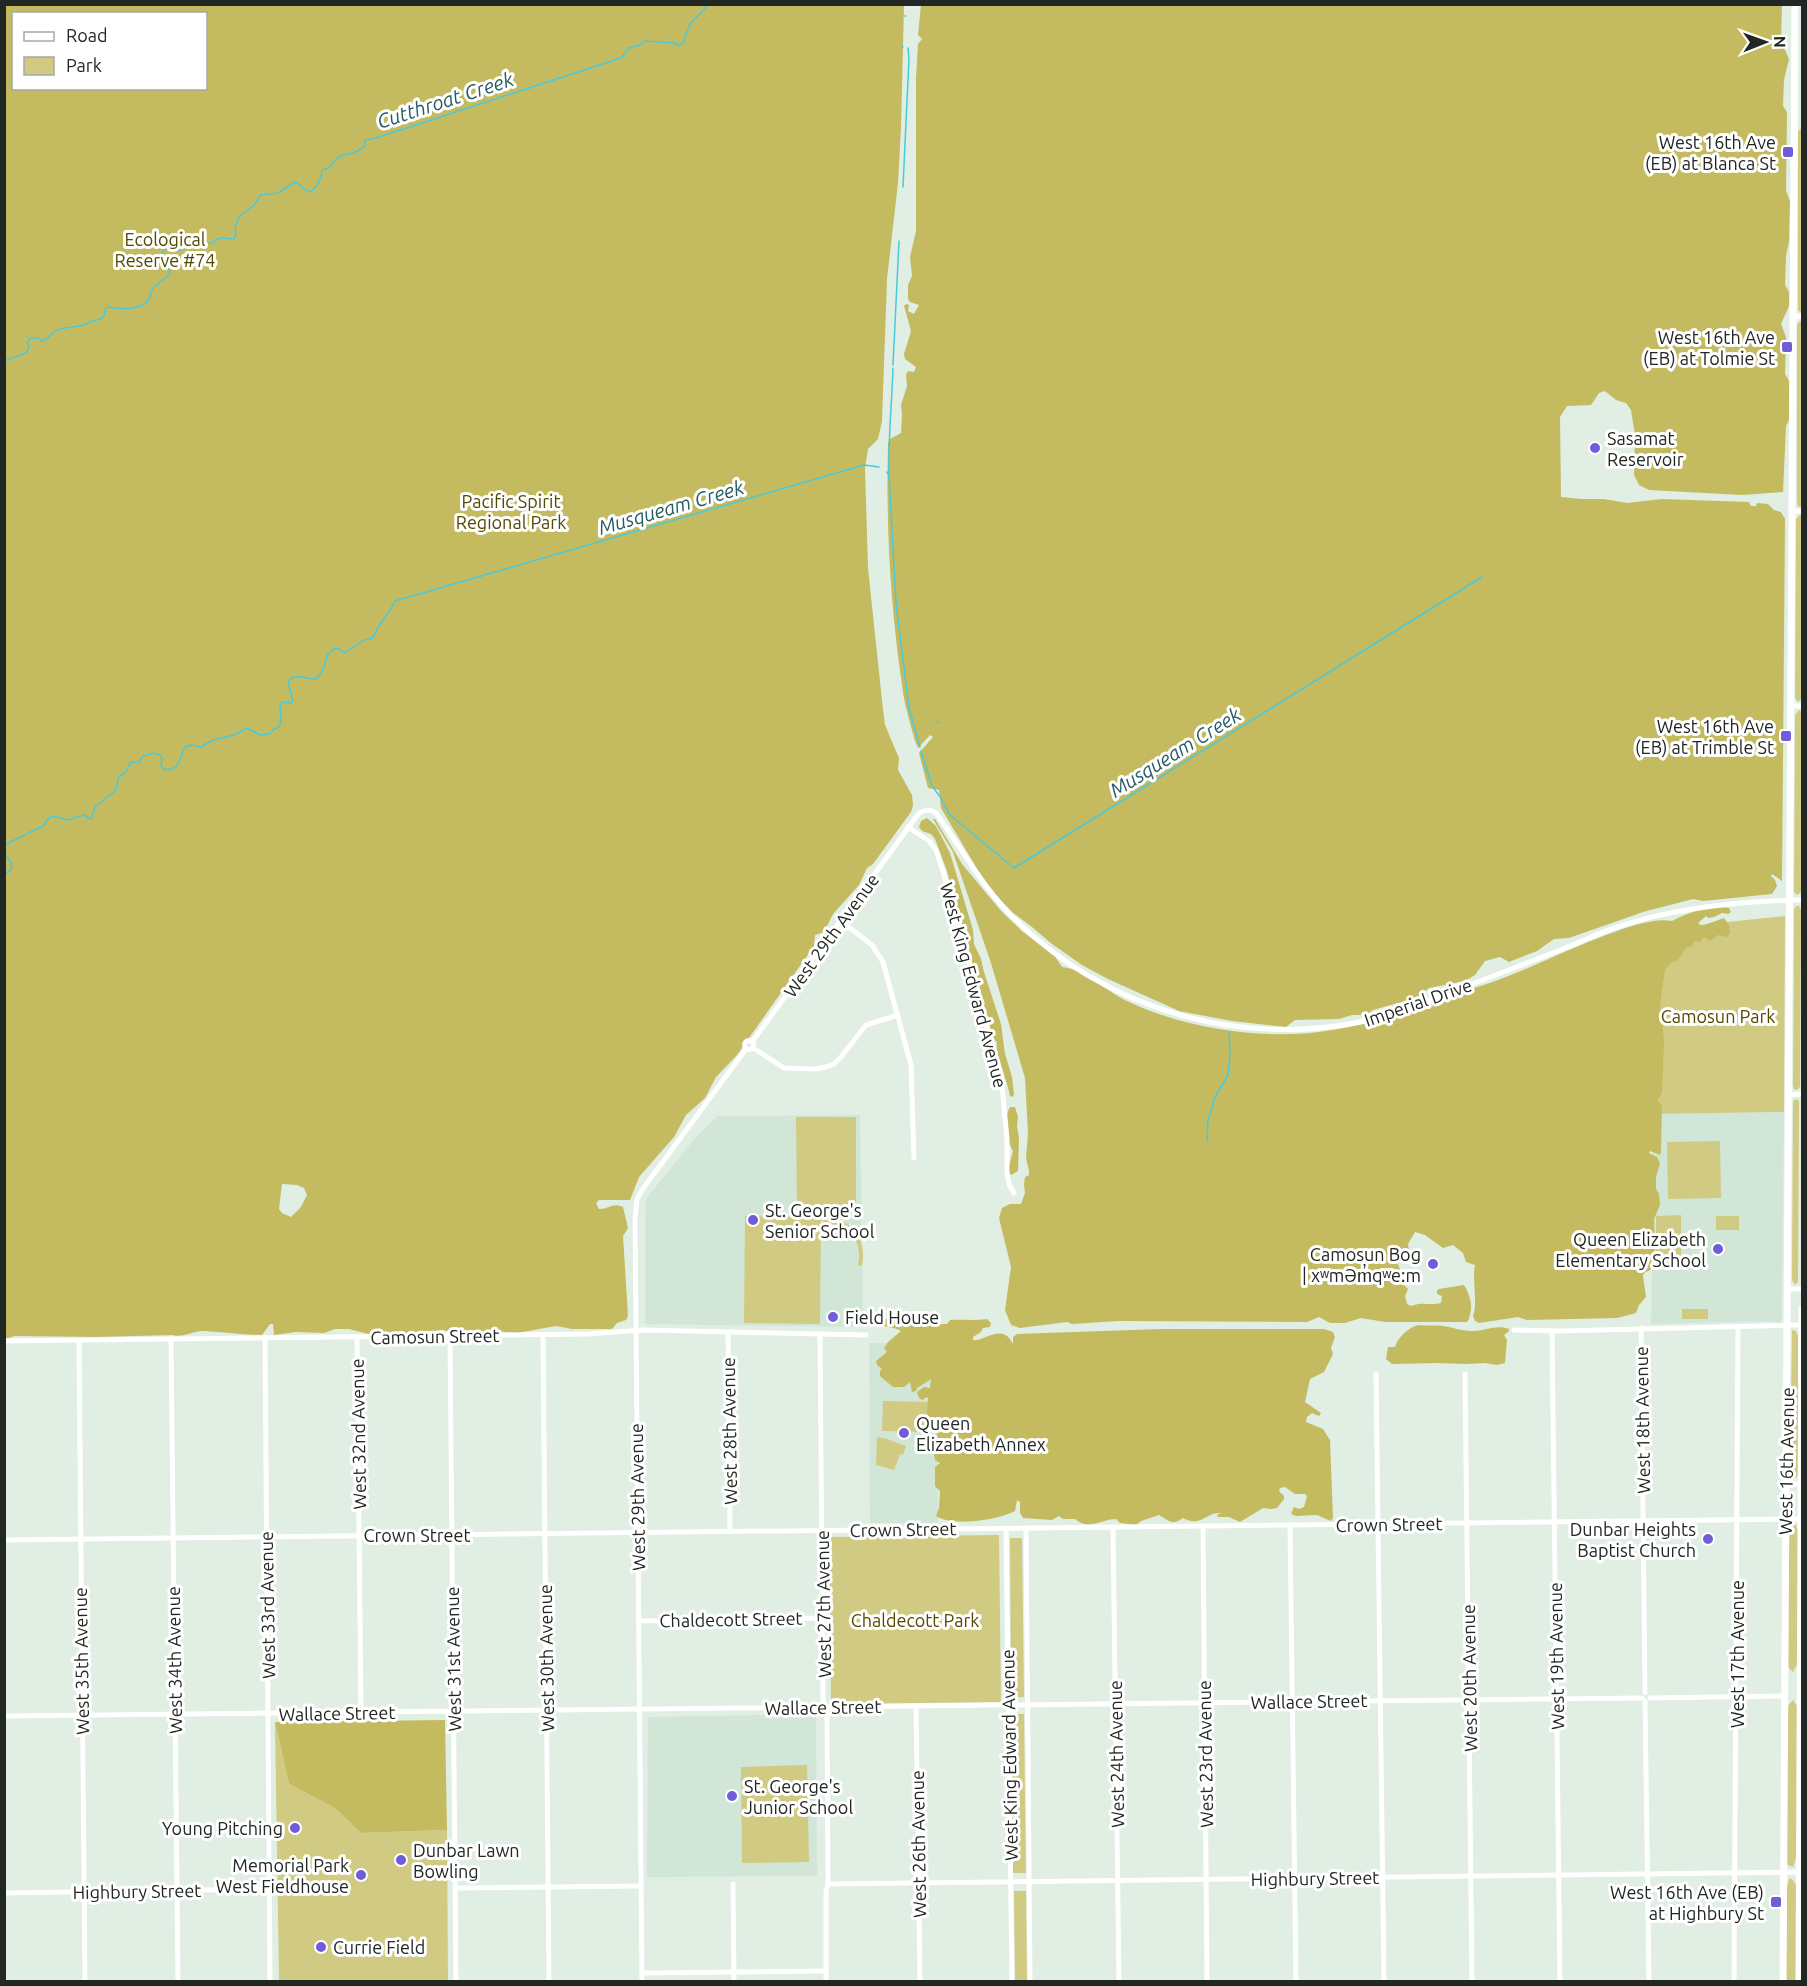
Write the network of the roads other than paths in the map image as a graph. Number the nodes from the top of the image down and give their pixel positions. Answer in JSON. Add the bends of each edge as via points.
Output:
{"nodes":[{"id":1,"x":1795,"y":4,"type":"edge"},
{"id":2,"x":1799,"y":120,"type":"edge"},
{"id":3,"x":1793,"y":316,"type":"junction"},
{"id":4,"x":1803,"y":316,"type":"edge"},
{"id":5,"x":1792,"y":511,"type":"junction"},
{"id":6,"x":1803,"y":511,"type":"edge"},
{"id":7,"x":1791,"y":706,"type":"junction"},
{"id":8,"x":1803,"y":706,"type":"edge"},
{"id":9,"x":908,"y":827,"type":"junction"},
{"id":10,"x":1803,"y":900,"type":"edge"},
{"id":11,"x":1790,"y":901,"type":"junction"},
{"id":12,"x":841,"y":921,"type":"junction"},
{"id":13,"x":898,"y":1015,"type":"junction"},
{"id":14,"x":750,"y":1049,"type":"junction"},
{"id":15,"x":1803,"y":1094,"type":"edge"},
{"id":16,"x":1789,"y":1095,"type":"junction"},
{"id":17,"x":914,"y":1158,"type":"dead end"},
{"id":18,"x":1014,"y":1193,"type":"dead end"},
{"id":19,"x":1787,"y":1289,"type":"junction"},
{"id":20,"x":1803,"y":1289,"type":"edge"},
{"id":21,"x":1803,"y":1309,"type":"edge"},
{"id":22,"x":1802,"y":1325,"type":"edge"},
{"id":23,"x":1787,"y":1326,"type":"junction"},
{"id":24,"x":1738,"y":1327,"type":"junction"},
{"id":25,"x":1641,"y":1328,"type":"junction"},
{"id":26,"x":1514,"y":1330,"type":"dead end"},
{"id":27,"x":635,"y":1331,"type":"junction"},
{"id":28,"x":1552,"y":1331,"type":"junction"},
{"id":29,"x":728,"y":1332,"type":"junction"},
{"id":30,"x":820,"y":1334,"type":"junction"},
{"id":31,"x":543,"y":1335,"type":"junction"},
{"id":32,"x":866,"y":1335,"type":"dead end"},
{"id":33,"x":357,"y":1336,"type":"junction"},
{"id":34,"x":450,"y":1336,"type":"junction"},
{"id":35,"x":265,"y":1337,"type":"junction"},
{"id":36,"x":171,"y":1339,"type":"junction"},
{"id":37,"x":4,"y":1341,"type":"edge"},
{"id":38,"x":78,"y":1341,"type":"junction"},
{"id":39,"x":1376,"y":1374,"type":"dead end"},
{"id":40,"x":1465,"y":1374,"type":"dead end"},
{"id":41,"x":1786,"y":1484,"type":"junction"},
{"id":42,"x":1802,"y":1484,"type":"edge"},
{"id":43,"x":1785,"y":1519,"type":"junction"},
{"id":44,"x":1802,"y":1519,"type":"edge"},
{"id":45,"x":1737,"y":1520,"type":"junction"},
{"id":46,"x":1644,"y":1521,"type":"junction"},
{"id":47,"x":1555,"y":1522,"type":"junction"},
{"id":48,"x":1466,"y":1523,"type":"junction"},
{"id":49,"x":1378,"y":1524,"type":"junction"},
{"id":50,"x":1290,"y":1525,"type":"junction"},
{"id":51,"x":1203,"y":1526,"type":"junction"},
{"id":52,"x":1113,"y":1527,"type":"junction"},
{"id":53,"x":1006,"y":1528,"type":"junction"},
{"id":54,"x":1026,"y":1529,"type":"junction"},
{"id":55,"x":822,"y":1530,"type":"junction"},
{"id":56,"x":730,"y":1531,"type":"junction"},
{"id":57,"x":638,"y":1533,"type":"junction"},
{"id":58,"x":544,"y":1534,"type":"junction"},
{"id":59,"x":452,"y":1535,"type":"junction"},
{"id":60,"x":359,"y":1536,"type":"junction"},
{"id":61,"x":172,"y":1537,"type":"junction"},
{"id":62,"x":266,"y":1537,"type":"junction"},
{"id":63,"x":79,"y":1538,"type":"junction"},
{"id":64,"x":4,"y":1540,"type":"edge"},
{"id":65,"x":823,"y":1618,"type":"junction"},
{"id":66,"x":638,"y":1621,"type":"junction"},
{"id":67,"x":1802,"y":1678,"type":"edge"},
{"id":68,"x":1736,"y":1696,"type":"junction"},
{"id":69,"x":1785,"y":1696,"type":"junction"},
{"id":70,"x":1646,"y":1697,"type":"junction"},
{"id":71,"x":1557,"y":1698,"type":"junction"},
{"id":72,"x":1380,"y":1700,"type":"junction"},
{"id":73,"x":1469,"y":1700,"type":"junction"},
{"id":74,"x":1204,"y":1702,"type":"junction"},
{"id":75,"x":1292,"y":1702,"type":"junction"},
{"id":76,"x":1115,"y":1703,"type":"junction"},
{"id":77,"x":1009,"y":1705,"type":"junction"},
{"id":78,"x":1028,"y":1705,"type":"junction"},
{"id":79,"x":916,"y":1706,"type":"junction"},
{"id":80,"x":825,"y":1707,"type":"junction"},
{"id":81,"x":547,"y":1710,"type":"junction"},
{"id":82,"x":639,"y":1710,"type":"junction"},
{"id":83,"x":454,"y":1711,"type":"junction"},
{"id":84,"x":361,"y":1712,"type":"junction"},
{"id":85,"x":268,"y":1713,"type":"junction"},
{"id":86,"x":175,"y":1714,"type":"junction"},
{"id":87,"x":4,"y":1716,"type":"edge"},
{"id":88,"x":82,"y":1716,"type":"junction"},
{"id":89,"x":1784,"y":1872,"type":"junction"},
{"id":90,"x":1801,"y":1872,"type":"edge"},
{"id":91,"x":1736,"y":1873,"type":"junction"},
{"id":92,"x":1648,"y":1874,"type":"junction"},
{"id":93,"x":1559,"y":1875,"type":"junction"},
{"id":94,"x":1471,"y":1876,"type":"junction"},
{"id":95,"x":1295,"y":1878,"type":"junction"},
{"id":96,"x":1383,"y":1878,"type":"junction"},
{"id":97,"x":1206,"y":1880,"type":"junction"},
{"id":98,"x":1118,"y":1881,"type":"junction"},
{"id":99,"x":1011,"y":1882,"type":"junction"},
{"id":100,"x":1029,"y":1882,"type":"junction"},
{"id":101,"x":918,"y":1883,"type":"junction"},
{"id":102,"x":733,"y":1884,"type":"dead end"},
{"id":103,"x":828,"y":1884,"type":"junction"},
{"id":104,"x":641,"y":1886,"type":"junction"},
{"id":105,"x":548,"y":1887,"type":"junction"},
{"id":106,"x":456,"y":1888,"type":"junction"},
{"id":107,"x":269,"y":1889,"type":"junction"},
{"id":108,"x":177,"y":1891,"type":"junction"},
{"id":109,"x":84,"y":1892,"type":"junction"},
{"id":110,"x":4,"y":1893,"type":"edge"},
{"id":111,"x":826,"y":1971,"type":"junction"},
{"id":112,"x":734,"y":1972,"type":"junction"},
{"id":113,"x":642,"y":1973,"type":"junction"},
{"id":114,"x":85,"y":1982,"type":"edge"},
{"id":115,"x":178,"y":1982,"type":"edge"},
{"id":116,"x":270,"y":1982,"type":"edge"},
{"id":117,"x":456,"y":1982,"type":"edge"},
{"id":118,"x":549,"y":1982,"type":"edge"},
{"id":119,"x":642,"y":1982,"type":"edge"},
{"id":120,"x":734,"y":1982,"type":"edge"},
{"id":121,"x":826,"y":1982,"type":"edge"},
{"id":122,"x":920,"y":1982,"type":"edge"},
{"id":123,"x":1012,"y":1982,"type":"edge"},
{"id":124,"x":1030,"y":1982,"type":"edge"},
{"id":125,"x":1119,"y":1982,"type":"edge"},
{"id":126,"x":1207,"y":1982,"type":"edge"},
{"id":127,"x":1296,"y":1982,"type":"edge"},
{"id":128,"x":1384,"y":1982,"type":"edge"},
{"id":129,"x":1472,"y":1982,"type":"edge"},
{"id":130,"x":1560,"y":1982,"type":"edge"},
{"id":131,"x":1649,"y":1982,"type":"edge"},
{"id":132,"x":1734,"y":1982,"type":"edge"},
{"id":133,"x":1783,"y":1982,"type":"edge"},
{"id":134,"x":1799,"y":1982,"type":"edge"}],
"edges":[{"from":1,"to":2,"type":"main road","name":"West 16th Avenue"},
{"from":2,"to":3,"type":"main road","name":"West 16th Avenue"},
{"from":3,"to":4,"type":"street"},
{"from":3,"to":5,"type":"main road","name":"West 16th Avenue"},
{"from":5,"to":6,"type":"street"},
{"from":5,"to":7,"type":"main road","name":"West 16th Avenue"},
{"from":7,"to":8,"type":"street"},
{"from":7,"to":11,"type":"main road","name":"West 16th Avenue"},
{"from":9,"to":11,"type":"street","name":"Imperial Drive","via":[[919,813],[936,813],[986,888],[1008,912],[1049,949],[1098,981],[1155,1008],[1193,1020],[1270,1031],[1327,1028],[1389,1015],[1618,927],[1663,914],[1730,903]]},
{"from":9,"to":12,"type":"street","name":"West 29th Avenue"},
{"from":9,"to":18,"type":"street","name":"West King Edward Avenue","via":[[936,850],[944,874],[1000,1075],[1007,1174]]},
{"from":10,"to":11,"type":"street"},
{"from":11,"to":16,"type":"main road","name":"West 16th Avenue"},
{"from":12,"to":13,"type":"street","via":[[879,954]]},
{"from":12,"to":14,"type":"street","name":"West 29th Avenue","via":[[752,1041]]},
{"from":13,"to":14,"type":"street","via":[[866,1025],[841,1057],[826,1067],[784,1068]]},
{"from":13,"to":17,"type":"street","via":[[911,1065]]},
{"from":14,"to":27,"type":"street","name":"West 29th Avenue","via":[[685,1130],[637,1199]]},
{"from":15,"to":16,"type":"street"},
{"from":16,"to":19,"type":"main road","name":"West 16th Avenue"},
{"from":19,"to":20,"type":"street"},
{"from":19,"to":23,"type":"main road","name":"West 16th Avenue"},
{"from":21,"to":22,"type":"main road","name":"West 16th Avenue"},
{"from":22,"to":23,"type":"street"},
{"from":22,"to":42,"type":"main road","name":"West 16th Avenue"},
{"from":23,"to":24,"type":"street"},
{"from":23,"to":41,"type":"main road","name":"West 16th Avenue"},
{"from":24,"to":25,"type":"street"},
{"from":24,"to":45,"type":"street","name":"West 17th Avenue"},
{"from":25,"to":28,"type":"street"},
{"from":25,"to":46,"type":"street","name":"West 18th Avenue"},
{"from":26,"to":28,"type":"street"},
{"from":27,"to":29,"type":"street","name":"Camosun Street"},
{"from":27,"to":31,"type":"street","name":"Camosun Street"},
{"from":27,"to":57,"type":"street","name":"West 29th Avenue"},
{"from":28,"to":47,"type":"street","name":"West 19th Avenue"},
{"from":29,"to":30,"type":"street","name":"Camosun Street"},
{"from":29,"to":56,"type":"street","name":"West 28th Avenue"},
{"from":30,"to":32,"type":"street","name":"Camosun Street"},
{"from":30,"to":55,"type":"street","name":"West 27th Avenue"},
{"from":31,"to":34,"type":"street","name":"Camosun Street"},
{"from":31,"to":58,"type":"street","name":"West 30th Avenue"},
{"from":33,"to":34,"type":"street","name":"Camosun Street"},
{"from":33,"to":35,"type":"street","name":"Camosun Street"},
{"from":33,"to":60,"type":"street","name":"West 32nd Avenue"},
{"from":34,"to":59,"type":"street","name":"West 31st Avenue"},
{"from":35,"to":36,"type":"street","name":"Camosun Street"},
{"from":35,"to":62,"type":"street","name":"West 33rd Avenue"},
{"from":36,"to":38,"type":"street","name":"Camosun Street"},
{"from":36,"to":61,"type":"street","name":"West 34th Avenue"},
{"from":37,"to":38,"type":"street","name":"Camosun Street"},
{"from":38,"to":63,"type":"street","name":"West 35th Avenue"},
{"from":39,"to":49,"type":"street"},
{"from":40,"to":48,"type":"street","name":"West 20th Avenue"},
{"from":41,"to":42,"type":"street"},
{"from":41,"to":43,"type":"main road","name":"West 16th Avenue"},
{"from":42,"to":44,"type":"main road","name":"West 16th Avenue"},
{"from":43,"to":44,"type":"street","name":"Crown Street"},
{"from":43,"to":45,"type":"street","name":"Crown Street"},
{"from":43,"to":69,"type":"main road","name":"West 16th Avenue"},
{"from":44,"to":67,"type":"main road","name":"West 16th Avenue"},
{"from":45,"to":46,"type":"street","name":"Crown Street"},
{"from":45,"to":68,"type":"street","name":"West 17th Avenue"},
{"from":46,"to":47,"type":"street","name":"Crown Street"},
{"from":46,"to":70,"type":"street","name":"West 18th Avenue"},
{"from":47,"to":48,"type":"street","name":"Crown Street"},
{"from":47,"to":71,"type":"street","name":"West 19th Avenue"},
{"from":48,"to":49,"type":"street","name":"Crown Street"},
{"from":48,"to":73,"type":"street","name":"West 20th Avenue"},
{"from":49,"to":50,"type":"street","name":"Crown Street"},
{"from":49,"to":72,"type":"street"},
{"from":50,"to":51,"type":"street","name":"Crown Street"},
{"from":50,"to":75,"type":"street"},
{"from":51,"to":52,"type":"street","name":"Crown Street"},
{"from":51,"to":74,"type":"street","name":"West 23rd Avenue"},
{"from":52,"to":54,"type":"street","name":"Crown Street"},
{"from":52,"to":76,"type":"street","name":"West 24th Avenue"},
{"from":53,"to":54,"type":"street","name":"Crown Street"},
{"from":53,"to":55,"type":"street","name":"Crown Street"},
{"from":53,"to":77,"type":"street","name":"West King Edward Avenue"},
{"from":54,"to":78,"type":"street","name":"West King Edward Avenue"},
{"from":55,"to":56,"type":"street","name":"Crown Street"},
{"from":55,"to":65,"type":"street","name":"West 27th Avenue"},
{"from":56,"to":57,"type":"street","name":"Crown Street"},
{"from":57,"to":58,"type":"street","name":"Crown Street"},
{"from":57,"to":66,"type":"street","name":"West 29th Avenue"},
{"from":58,"to":59,"type":"street","name":"Crown Street"},
{"from":58,"to":81,"type":"street","name":"West 30th Avenue"},
{"from":59,"to":60,"type":"street","name":"Crown Street"},
{"from":59,"to":83,"type":"street","name":"West 31st Avenue"},
{"from":60,"to":62,"type":"street","name":"Crown Street"},
{"from":60,"to":84,"type":"street","name":"West 32nd Avenue"},
{"from":61,"to":62,"type":"street","name":"Crown Street"},
{"from":61,"to":63,"type":"street","name":"Crown Street"},
{"from":61,"to":86,"type":"street","name":"West 34th Avenue"},
{"from":62,"to":85,"type":"street","name":"West 33rd Avenue"},
{"from":63,"to":64,"type":"street","name":"Crown Street"},
{"from":63,"to":88,"type":"street","name":"West 35th Avenue"},
{"from":65,"to":66,"type":"street","name":"Chaldecott Street"},
{"from":65,"to":80,"type":"street","name":"West 27th Avenue"},
{"from":66,"to":82,"type":"street","name":"West 29th Avenue"},
{"from":67,"to":90,"type":"main road","name":"West 16th Avenue"},
{"from":68,"to":69,"type":"street","name":"Wallace Street"},
{"from":68,"to":70,"type":"street","name":"Wallace Street"},
{"from":68,"to":91,"type":"street","name":"West 17th Avenue"},
{"from":69,"to":89,"type":"main road","name":"West 16th Avenue"},
{"from":70,"to":71,"type":"street","name":"Wallace Street"},
{"from":70,"to":92,"type":"street","name":"West 18th Avenue"},
{"from":71,"to":73,"type":"street","name":"Wallace Street"},
{"from":71,"to":93,"type":"street","name":"West 19th Avenue"},
{"from":72,"to":73,"type":"street","name":"Wallace Street"},
{"from":72,"to":75,"type":"street","name":"Wallace Street"},
{"from":72,"to":96,"type":"street"},
{"from":73,"to":94,"type":"street","name":"West 20th Avenue"},
{"from":74,"to":75,"type":"street","name":"Wallace Street"},
{"from":74,"to":76,"type":"street","name":"Wallace Street"},
{"from":74,"to":97,"type":"street","name":"West 23rd Avenue"},
{"from":75,"to":95,"type":"street"},
{"from":76,"to":78,"type":"street","name":"Wallace Street"},
{"from":76,"to":98,"type":"street","name":"West 24th Avenue"},
{"from":77,"to":78,"type":"street","name":"Wallace Street"},
{"from":77,"to":79,"type":"street","name":"Wallace Street"},
{"from":77,"to":99,"type":"street","name":"West King Edward Avenue"},
{"from":78,"to":100,"type":"street","name":"West King Edward Avenue"},
{"from":79,"to":80,"type":"street","name":"Wallace Street"},
{"from":79,"to":101,"type":"street","name":"West 26th Avenue"},
{"from":80,"to":82,"type":"street","name":"Wallace Street"},
{"from":80,"to":103,"type":"street","name":"West 27th Avenue"},
{"from":81,"to":82,"type":"street","name":"Wallace Street"},
{"from":81,"to":83,"type":"street","name":"Wallace Street"},
{"from":81,"to":105,"type":"street","name":"West 30th Avenue"},
{"from":82,"to":104,"type":"street","name":"West 29th Avenue"},
{"from":83,"to":84,"type":"street","name":"Wallace Street"},
{"from":83,"to":106,"type":"street","name":"West 31st Avenue"},
{"from":84,"to":85,"type":"street","name":"Wallace Street"},
{"from":85,"to":86,"type":"street","name":"Wallace Street"},
{"from":85,"to":107,"type":"street","name":"West 33rd Avenue"},
{"from":86,"to":88,"type":"street","name":"Wallace Street"},
{"from":86,"to":108,"type":"street","name":"West 34th Avenue"},
{"from":87,"to":88,"type":"street","name":"Wallace Street"},
{"from":88,"to":109,"type":"street","name":"West 35th Avenue"},
{"from":89,"to":90,"type":"street","name":"Highbury Street"},
{"from":89,"to":91,"type":"street","name":"Highbury Street"},
{"from":89,"to":133,"type":"main road","name":"West 16th Avenue"},
{"from":90,"to":134,"type":"main road","name":"West 16th Avenue"},
{"from":91,"to":92,"type":"street","name":"Highbury Street"},
{"from":91,"to":132,"type":"street","name":"West 17th Avenue"},
{"from":92,"to":93,"type":"street","name":"Highbury Street"},
{"from":92,"to":131,"type":"street","name":"West 18th Avenue"},
{"from":93,"to":94,"type":"street","name":"Highbury Street"},
{"from":93,"to":130,"type":"street","name":"West 19th Avenue"},
{"from":94,"to":96,"type":"street","name":"Highbury Street"},
{"from":94,"to":129,"type":"street","name":"West 20th Avenue"},
{"from":95,"to":96,"type":"street","name":"Highbury Street"},
{"from":95,"to":97,"type":"street","name":"Highbury Street"},
{"from":95,"to":127,"type":"street"},
{"from":96,"to":128,"type":"street"},
{"from":97,"to":98,"type":"street","name":"Highbury Street"},
{"from":97,"to":126,"type":"street","name":"West 23rd Avenue"},
{"from":98,"to":100,"type":"street","name":"Highbury Street"},
{"from":98,"to":125,"type":"street","name":"West 24th Avenue"},
{"from":99,"to":100,"type":"street","name":"Highbury Street"},
{"from":99,"to":101,"type":"street","name":"Highbury Street"},
{"from":99,"to":123,"type":"street","name":"West King Edward Avenue"},
{"from":100,"to":124,"type":"street","name":"West King Edward Avenue"},
{"from":101,"to":103,"type":"street","name":"Highbury Street"},
{"from":101,"to":122,"type":"street","name":"West 26th Avenue"},
{"from":102,"to":112,"type":"street"},
{"from":103,"to":111,"type":"street","name":"West 27th Avenue"},
{"from":104,"to":105,"type":"street"},
{"from":104,"to":113,"type":"street","name":"West 29th Avenue"},
{"from":105,"to":106,"type":"street"},
{"from":105,"to":118,"type":"street","name":"West 30th Avenue"},
{"from":106,"to":117,"type":"street","name":"West 31st Avenue"},
{"from":107,"to":108,"type":"street","name":"Highbury Street"},
{"from":107,"to":116,"type":"street","name":"West 33rd Avenue"},
{"from":108,"to":109,"type":"street","name":"Highbury Street"},
{"from":108,"to":115,"type":"street","name":"West 34th Avenue"},
{"from":109,"to":110,"type":"street","name":"Highbury Street"},
{"from":109,"to":114,"type":"street","name":"West 35th Avenue"},
{"from":111,"to":112,"type":"street"},
{"from":111,"to":121,"type":"street","name":"West 27th Avenue"},
{"from":112,"to":113,"type":"street"},
{"from":112,"to":120,"type":"street"},
{"from":113,"to":119,"type":"street","name":"West 29th Avenue"}]}
